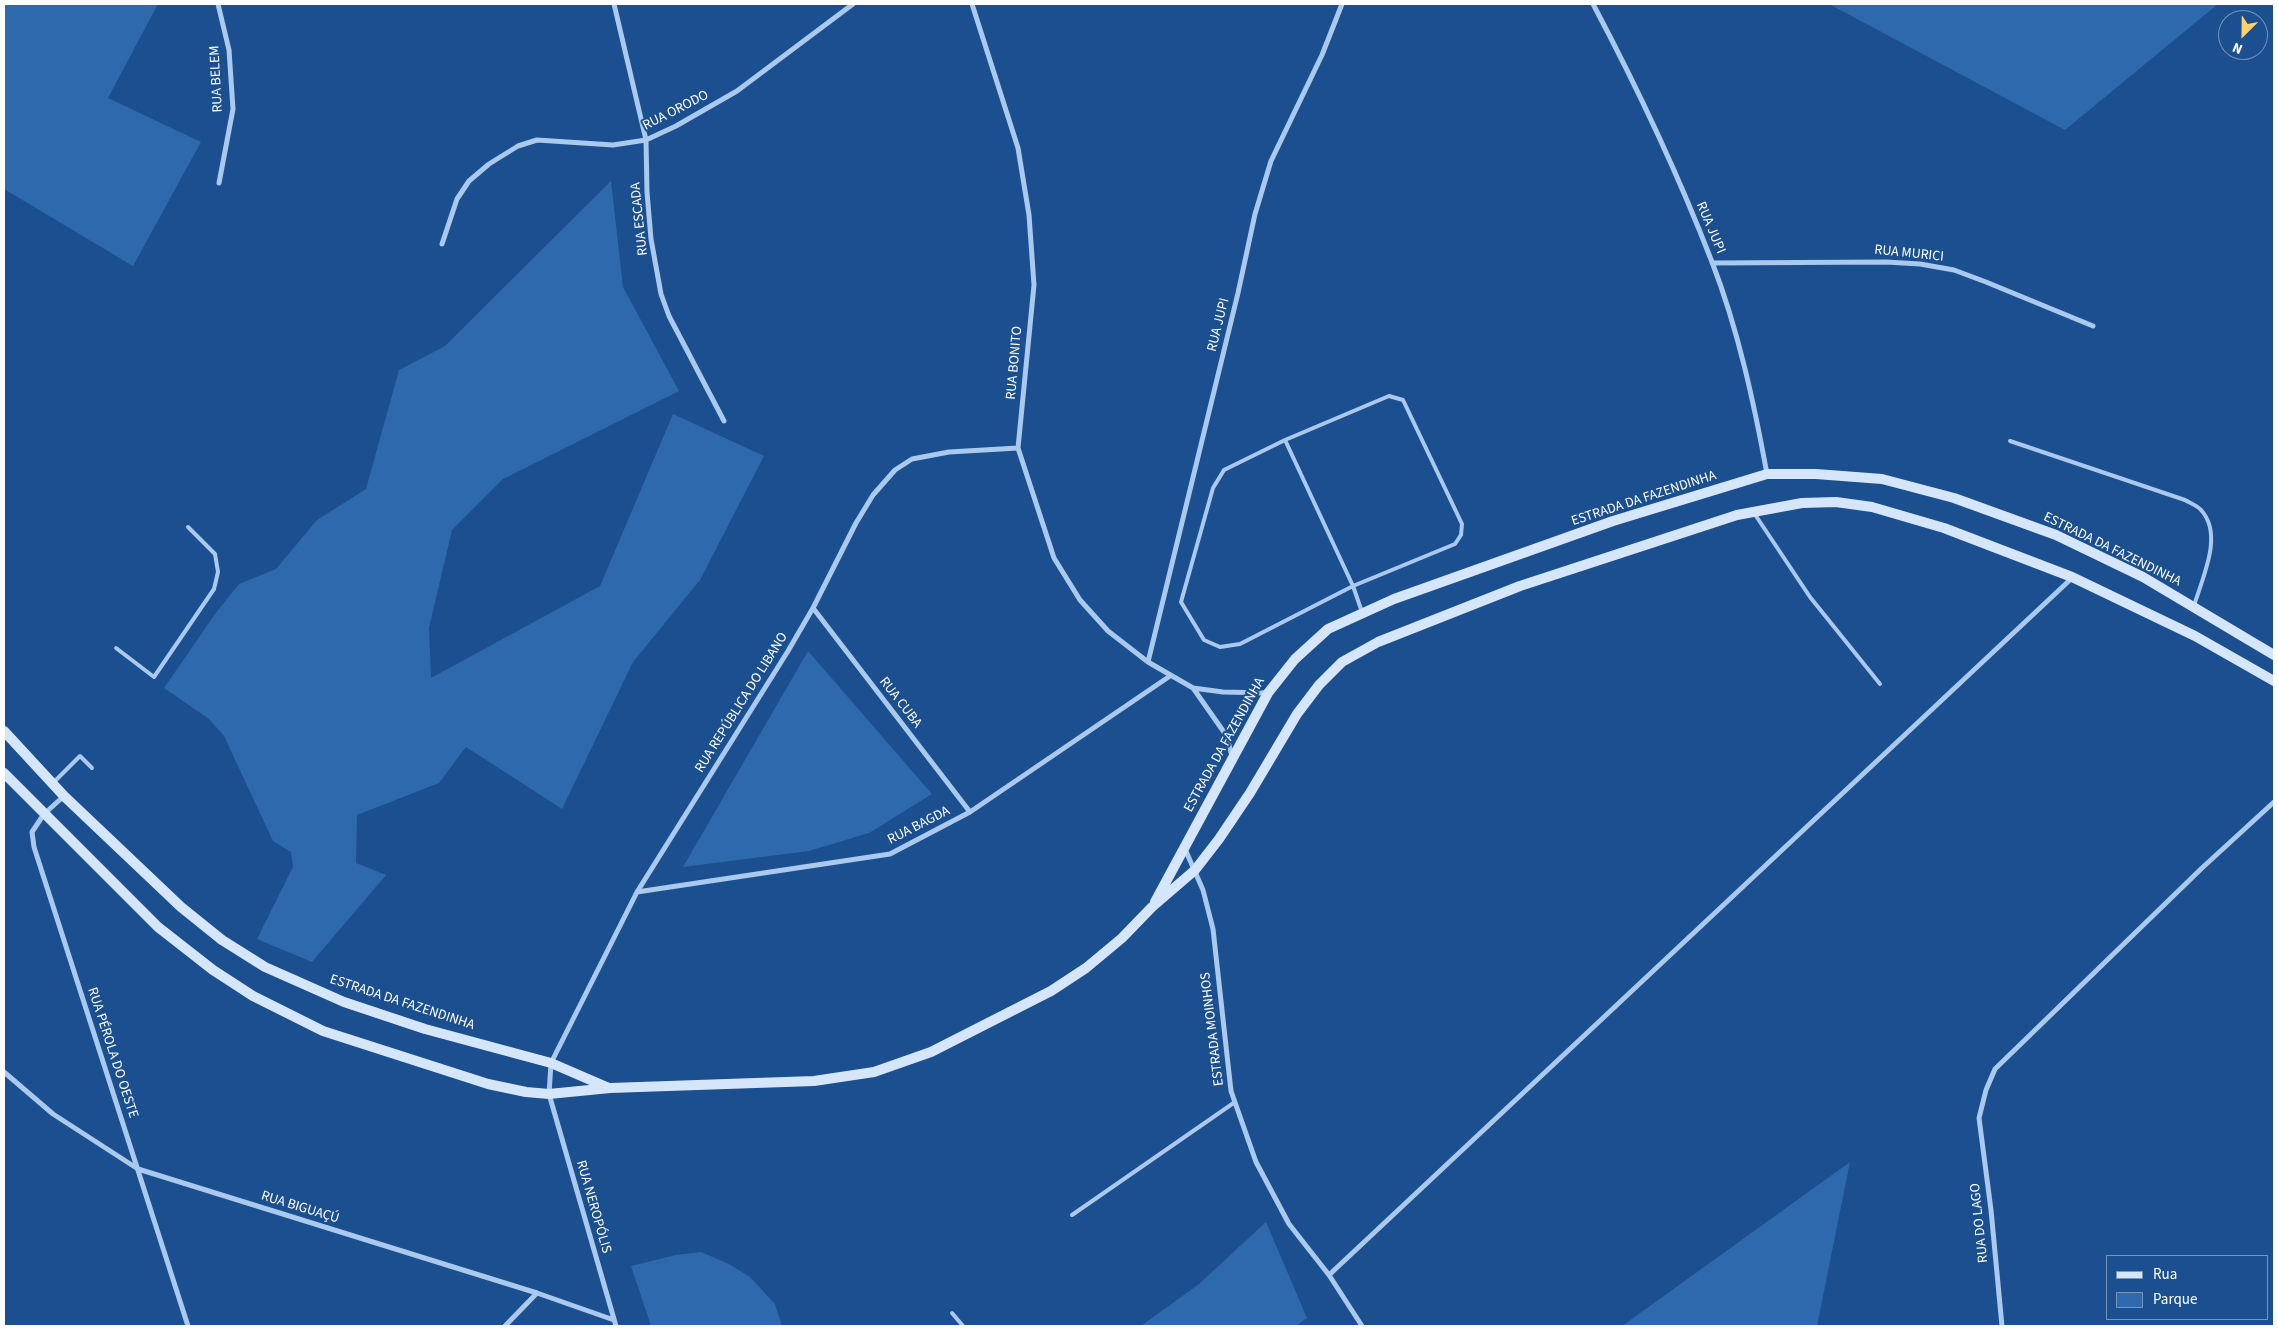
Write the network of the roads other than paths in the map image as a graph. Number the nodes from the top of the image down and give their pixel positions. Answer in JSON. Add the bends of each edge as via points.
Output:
{"nodes":[{"id":1,"x":218,"y":4,"type":"edge"},
{"id":2,"x":614,"y":4,"type":"edge"},
{"id":3,"x":853,"y":4,"type":"edge"},
{"id":4,"x":972,"y":4,"type":"edge"},
{"id":5,"x":1342,"y":4,"type":"edge"},
{"id":6,"x":1593,"y":4,"type":"edge"},
{"id":7,"x":646,"y":140,"type":"junction"},
{"id":8,"x":219,"y":183,"type":"dead end"},
{"id":9,"x":442,"y":244,"type":"dead end"},
{"id":10,"x":1712,"y":262,"type":"junction"},
{"id":11,"x":2093,"y":326,"type":"dead end"},
{"id":12,"x":724,"y":421,"type":"dead end"},
{"id":13,"x":1286,"y":440,"type":"junction"},
{"id":14,"x":2010,"y":441,"type":"dead end"},
{"id":15,"x":1018,"y":448,"type":"junction"},
{"id":16,"x":1767,"y":474,"type":"junction"},
{"id":17,"x":1753,"y":512,"type":"junction"},
{"id":18,"x":188,"y":527,"type":"dead end"},
{"id":19,"x":2072,"y":577,"type":"junction"},
{"id":20,"x":1353,"y":586,"type":"junction"},
{"id":21,"x":2194,"y":606,"type":"junction"},
{"id":22,"x":813,"y":608,"type":"junction"},
{"id":23,"x":1362,"y":612,"type":"junction"},
{"id":24,"x":116,"y":648,"type":"dead end"},
{"id":25,"x":2274,"y":655,"type":"edge"},
{"id":26,"x":1148,"y":662,"type":"junction"},
{"id":27,"x":1170,"y":676,"type":"junction"},
{"id":28,"x":2274,"y":682,"type":"edge"},
{"id":29,"x":1880,"y":684,"type":"dead end"},
{"id":30,"x":1193,"y":688,"type":"junction"},
{"id":31,"x":1268,"y":693,"type":"junction"},
{"id":32,"x":4,"y":731,"type":"edge"},
{"id":33,"x":1232,"y":757,"type":"junction"},
{"id":34,"x":92,"y":768,"type":"dead end"},
{"id":35,"x":4,"y":773,"type":"edge"},
{"id":36,"x":52,"y":783,"type":"junction"},
{"id":37,"x":64,"y":796,"type":"junction"},
{"id":38,"x":2274,"y":802,"type":"edge"},
{"id":39,"x":970,"y":812,"type":"junction"},
{"id":40,"x":44,"y":814,"type":"junction"},
{"id":41,"x":1184,"y":849,"type":"junction"},
{"id":42,"x":1195,"y":870,"type":"junction"},
{"id":43,"x":637,"y":892,"type":"junction"},
{"id":44,"x":1152,"y":907,"type":"junction"},
{"id":45,"x":551,"y":1063,"type":"junction"},
{"id":46,"x":4,"y":1072,"type":"edge"},
{"id":47,"x":610,"y":1088,"type":"junction"},
{"id":48,"x":549,"y":1094,"type":"junction"},
{"id":49,"x":1235,"y":1102,"type":"junction"},
{"id":50,"x":138,"y":1169,"type":"junction"},
{"id":51,"x":1072,"y":1215,"type":"dead end"},
{"id":52,"x":1329,"y":1275,"type":"junction"},
{"id":53,"x":537,"y":1293,"type":"junction"},
{"id":54,"x":952,"y":1313,"type":"dead end"},
{"id":55,"x":614,"y":1320,"type":"junction"},
{"id":56,"x":188,"y":1326,"type":"edge"},
{"id":57,"x":505,"y":1326,"type":"edge"},
{"id":58,"x":616,"y":1326,"type":"edge"},
{"id":59,"x":963,"y":1326,"type":"edge"},
{"id":60,"x":1362,"y":1326,"type":"edge"},
{"id":61,"x":2002,"y":1326,"type":"edge"}],
"edges":[{"from":1,"to":8,"type":"street","name":"RUA BELEM","via":[[229,50],[232,109]]},
{"from":2,"to":7,"type":"street","name":"RUA ESCADA"},
{"from":3,"to":7,"type":"street","name":"RUA ORODO","via":[[737,91]]},
{"from":4,"to":15,"type":"street","name":"RUA BONITO","via":[[1018,148],[1030,215],[1034,285]]},
{"from":5,"to":26,"type":"street","name":"RUA JUPI","via":[[1322,55],[1271,160],[1255,214]]},
{"from":6,"to":10,"type":"street","name":"RUA JUPI","via":[[1658,136]]},
{"from":7,"to":9,"type":"street","name":"RUA ORODO","via":[[613,145],[537,140],[518,146],[469,181],[457,199]]},
{"from":7,"to":12,"type":"street","name":"RUA ESCADA","via":[[651,239],[661,294],[669,316]]},
{"from":10,"to":11,"type":"street","name":"RUA MURICI","via":[[1920,264],[1962,273]]},
{"from":10,"to":16,"type":"street","name":"RUA JUPI","via":[[1756,413]]},
{"from":13,"to":20,"type":"lane"},
{"from":13,"to":20,"type":"lane","via":[[1389,396],[1403,400],[1462,524],[1455,544]]},
{"from":13,"to":20,"type":"lane","via":[[1224,470],[1217,479],[1181,602],[1204,640],[1220,647],[1240,644]]},
{"from":14,"to":21,"type":"lane","via":[[2185,500],[2201,510],[2211,526],[2212,542]]},
{"from":15,"to":22,"type":"street","name":"RUA REPÚBLICA DO LIBANO","via":[[949,452],[912,459],[895,470],[873,495],[856,523]]},
{"from":15,"to":26,"type":"street","name":"RUA BONITO","via":[[1054,558],[1086,606],[1108,631]]},
{"from":16,"to":21,"type":"main road","name":"ESTRADA DA FAZENDINHA","via":[[1882,479],[1954,498],[2056,535]]},
{"from":16,"to":23,"type":"main road","name":"ESTRADA DA FAZENDINHA","via":[[1613,521]]},
{"from":17,"to":19,"type":"main road","name":"ESTRADA DA FAZENDINHA","via":[[1802,503],[1836,502],[1872,507],[1944,528]]},
{"from":17,"to":29,"type":"lane","via":[[1810,597]]},
{"from":17,"to":42,"type":"main road","name":"ESTRADA DA FAZENDINHA","via":[[1520,586],[1378,642],[1342,662],[1297,714],[1250,793]]},
{"from":18,"to":24,"type":"lane","via":[[215,554],[218,572],[214,589],[154,677]]},
{"from":19,"to":28,"type":"main road","name":"ESTRADA DA FAZENDINHA","via":[[2195,636]]},
{"from":19,"to":52,"type":"street"},
{"from":20,"to":23,"type":"lane"},
{"from":21,"to":25,"type":"main road","name":"ESTRADA DA FAZENDINHA"},
{"from":22,"to":39,"type":"street","name":"RUA CUBA"},
{"from":22,"to":43,"type":"street","name":"RUA REPÚBLICA DO LIBANO"},
{"from":23,"to":31,"type":"main road","name":"ESTRADA DA FAZENDINHA","via":[[1328,629],[1295,659]]},
{"from":26,"to":27,"type":"street","name":"RUA BONITO"},
{"from":27,"to":30,"type":"street","name":"RUA BONITO"},
{"from":27,"to":39,"type":"street","name":"RUA BAGDA"},
{"from":30,"to":31,"type":"street"},
{"from":30,"to":33,"type":"street","via":[[1226,736]]},
{"from":31,"to":33,"type":"main road","name":"ESTRADA DA FAZENDINHA"},
{"from":32,"to":36,"type":"main road","name":"ESTRADA DA FAZENDINHA"},
{"from":33,"to":41,"type":"main road","name":"ESTRADA DA FAZENDINHA"},
{"from":34,"to":36,"type":"lane","via":[[80,756]]},
{"from":35,"to":40,"type":"main road","name":"ESTRADA DA FAZENDINHA"},
{"from":36,"to":37,"type":"main road","name":"ESTRADA DA FAZENDINHA"},
{"from":37,"to":40,"type":"street","name":"RUA PÉROLA DO OESTE"},
{"from":37,"to":45,"type":"main road","name":"ESTRADA DA FAZENDINHA","via":[[181,907],[222,940],[265,967],[344,1002]]},
{"from":38,"to":61,"type":"street","name":"RUA DO LAGO","via":[[1995,1069],[1979,1118]]},
{"from":39,"to":43,"type":"street","name":"RUA BAGDA","via":[[890,854]]},
{"from":40,"to":48,"type":"main road","name":"ESTRADA DA FAZENDINHA","via":[[158,927],[253,996],[323,1032],[488,1084]]},
{"from":40,"to":50,"type":"street","name":"RUA PÉROLA DO OESTE","via":[[32,832],[34,847]]},
{"from":41,"to":42,"type":"street","name":"ESTRADA MOINHOS"},
{"from":41,"to":44,"type":"main road","name":"ESTRADA DA FAZENDINHA"},
{"from":42,"to":44,"type":"main road","name":"ESTRADA DA FAZENDINHA"},
{"from":42,"to":49,"type":"street","name":"ESTRADA MOINHOS","via":[[1213,929],[1231,1091]]},
{"from":43,"to":45,"type":"street","name":"RUA REPÚBLICA DO LIBANO"},
{"from":44,"to":47,"type":"main road","name":"ESTRADA DA FAZENDINHA","via":[[1086,968],[1051,991],[931,1052],[874,1072],[814,1081]]},
{"from":45,"to":47,"type":"main road","name":"ESTRADA DA FAZENDINHA"},
{"from":45,"to":48,"type":"street","name":"RUA NEROPÓLIS"},
{"from":46,"to":50,"type":"street","name":"RUA BIGUAÇÚ","via":[[54,1114]]},
{"from":47,"to":48,"type":"main road","name":"ESTRADA DA FAZENDINHA"},
{"from":48,"to":55,"type":"street","name":"RUA NEROPÓLIS"},
{"from":49,"to":51,"type":"lane"},
{"from":49,"to":52,"type":"street","name":"ESTRADA MOINHOS","via":[[1256,1162],[1289,1224]]},
{"from":50,"to":53,"type":"street","name":"RUA BIGUAÇÚ"},
{"from":50,"to":56,"type":"street","name":"RUA PÉROLA DO OESTE"},
{"from":52,"to":60,"type":"street","name":"ESTRADA MOINHOS"},
{"from":53,"to":55,"type":"street","name":"RUA BIGUAÇÚ"},
{"from":53,"to":57,"type":"street"},
{"from":54,"to":59,"type":"lane"},
{"from":55,"to":58,"type":"street","name":"RUA NEROPÓLIS"}]}
